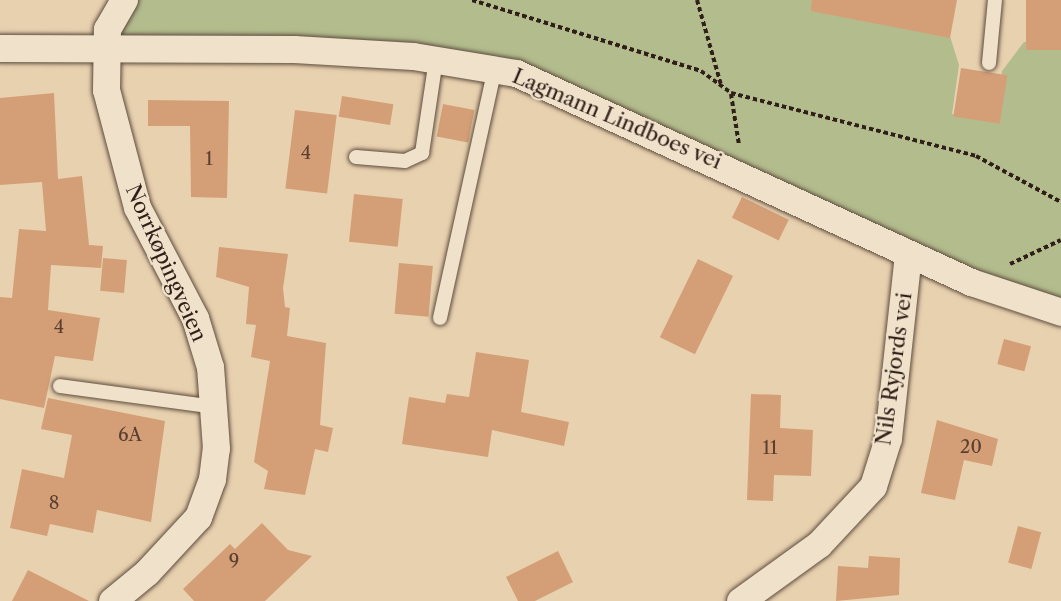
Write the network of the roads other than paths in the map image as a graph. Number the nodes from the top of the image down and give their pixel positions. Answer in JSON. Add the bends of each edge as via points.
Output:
{"nodes":[{"id":1,"x":124,"y":0,"type":"edge"},
{"id":2,"x":995,"y":0,"type":"edge"},
{"id":3,"x":0,"y":48,"type":"edge"},
{"id":4,"x":104,"y":50,"type":"junction"},
{"id":5,"x":436,"y":59,"type":"junction"},
{"id":6,"x":989,"y":63,"type":"dead end"},
{"id":7,"x":495,"y":68,"type":"junction"},
{"id":8,"x":356,"y":157,"type":"dead end"},
{"id":9,"x":908,"y":254,"type":"junction"},
{"id":10,"x":1061,"y":312,"type":"edge"},
{"id":11,"x":440,"y":318,"type":"dead end"},
{"id":12,"x":60,"y":386,"type":"dead end"},
{"id":13,"x":215,"y":407,"type":"junction"},
{"id":14,"x":112,"y":601,"type":"edge"},
{"id":15,"x":740,"y":601,"type":"edge"}],
"edges":[{"from":1,"to":4,"type":"street","name":"Norrkøpingveien","via":[[107,29]]},
{"from":2,"to":6,"type":"lane"},
{"from":3,"to":4,"type":"street","name":"Lagmann Lindboes vei"},
{"from":4,"to":5,"type":"street","name":"Lagmann Lindboes vei","via":[[294,49]]},
{"from":4,"to":13,"type":"street","name":"Norrkøpingveien","via":[[119,155],[137,207],[195,318]]},
{"from":5,"to":7,"type":"street","name":"Lagmann Lindboes vei"},
{"from":5,"to":8,"type":"lane","via":[[422,153],[405,161]]},
{"from":7,"to":9,"type":"street","name":"Lagmann Lindboes vei","via":[[742,173]]},
{"from":7,"to":11,"type":"lane"},
{"from":9,"to":10,"type":"street","name":"Lagmann Lindboes vei","via":[[971,282]]},
{"from":9,"to":15,"type":"street","name":"Nils Ryjords vei","via":[[888,438],[873,486],[819,544]]},
{"from":12,"to":13,"type":"lane"},
{"from":13,"to":14,"type":"street","name":"Norrkøpingveien","via":[[213,479],[198,517],[147,572]]}]}
